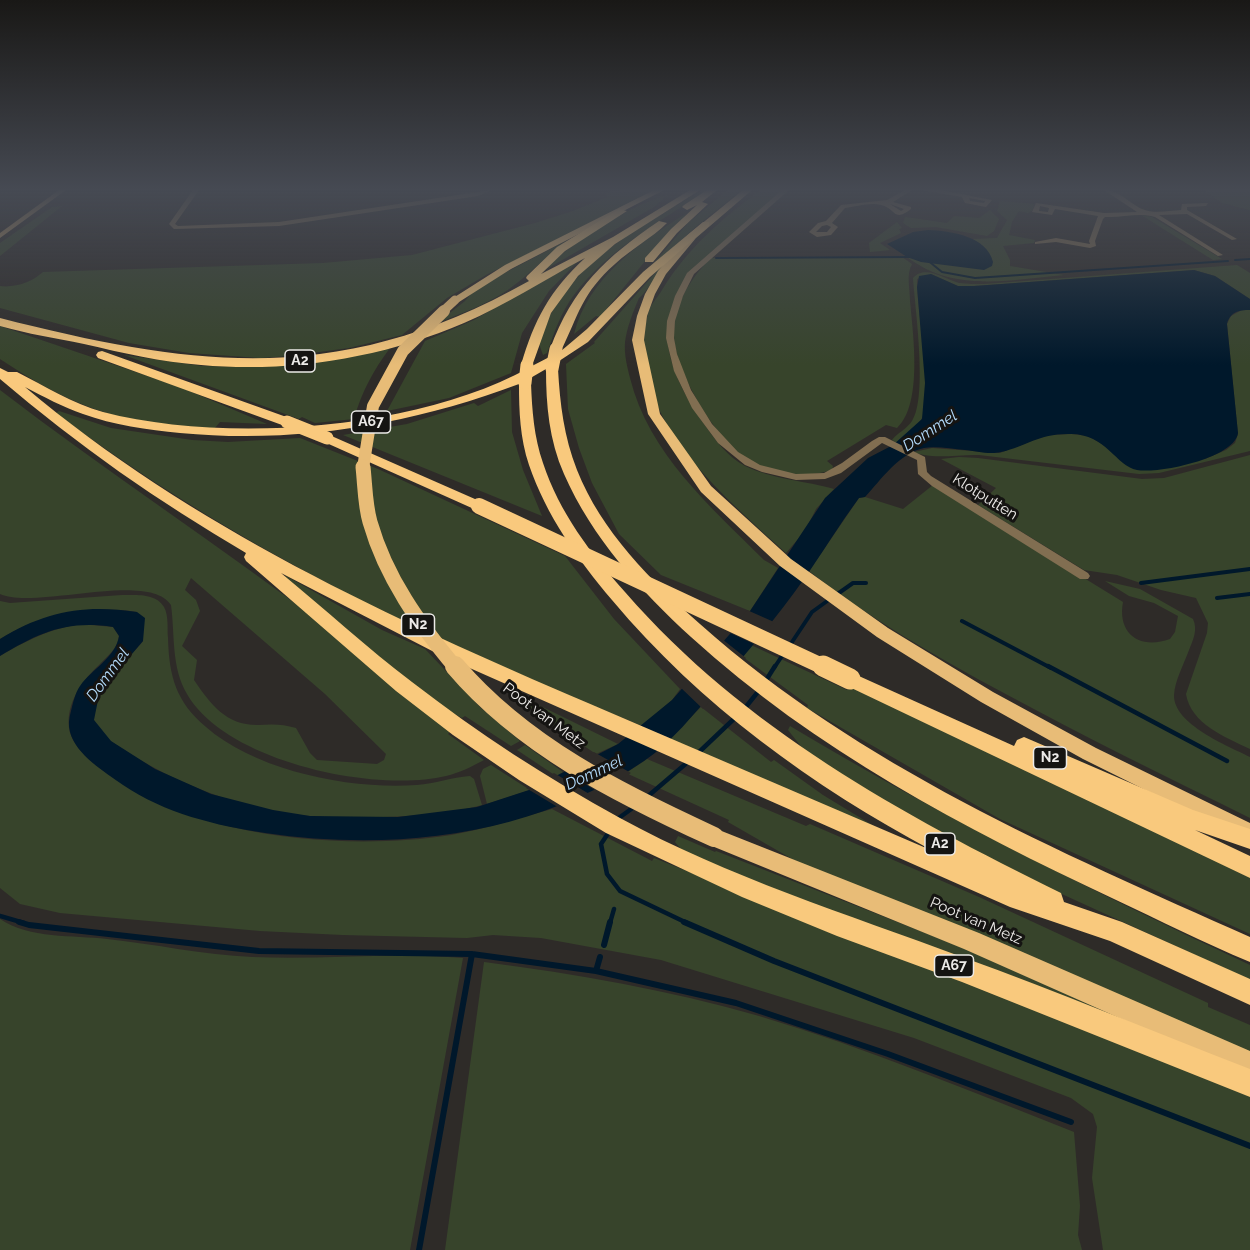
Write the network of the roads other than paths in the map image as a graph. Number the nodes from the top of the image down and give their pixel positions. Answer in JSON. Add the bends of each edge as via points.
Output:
{"nodes":[{"id":1,"x":546,"y":248,"type":"edge"},
{"id":2,"x":562,"y":248,"type":"edge"},
{"id":3,"x":594,"y":248,"type":"edge"},
{"id":4,"x":604,"y":248,"type":"edge"},
{"id":5,"x":627,"y":248,"type":"edge"},
{"id":6,"x":660,"y":248,"type":"edge"},
{"id":7,"x":675,"y":248,"type":"edge"},
{"id":8,"x":683,"y":248,"type":"edge"},
{"id":9,"x":718,"y":248,"type":"edge"},
{"id":10,"x":1209,"y":248,"type":"edge"},
{"id":11,"x":1220,"y":255,"type":"dead end"},
{"id":12,"x":629,"y":291,"type":"junction"},
{"id":13,"x":503,"y":300,"type":"junction"},
{"id":14,"x":0,"y":322,"type":"edge"},
{"id":15,"x":30,"y":330,"type":"junction"},
{"id":16,"x":0,"y":371,"type":"edge"},
{"id":17,"x":228,"y":536,"type":"junction"},
{"id":18,"x":1084,"y":576,"type":"dead end"},
{"id":19,"x":850,"y":679,"type":"junction"},
{"id":20,"x":1250,"y":833,"type":"edge"},
{"id":21,"x":1250,"y":839,"type":"edge"},
{"id":22,"x":1250,"y":867,"type":"edge"},
{"id":23,"x":1113,"y":930,"type":"junction"},
{"id":24,"x":1250,"y":950,"type":"edge"},
{"id":25,"x":1250,"y":992,"type":"edge"},
{"id":26,"x":1250,"y":1064,"type":"edge"},
{"id":27,"x":1250,"y":1083,"type":"edge"}],
"edges":[{"from":1,"to":26,"type":"highway","name":"Poot van Metz","number":"N2","bridge":true,"via":[[455,300],[432,320],[403,351],[378,395],[367,429],[363,469],[366,505],[378,553],[412,616],[442,654],[516,725],[571,763],[651,808],[971,941]]},
{"from":2,"to":13,"type":"highway","number":"N2"},
{"from":3,"to":13,"type":"highway","number":"A2"},
{"from":4,"to":23,"type":"highway","number":"A2","bridge":true,"via":[[584,264],[551,303],[540,324],[525,383],[527,434],[548,496],[574,542],[632,615],[698,680],[777,743],[920,834]]},
{"from":5,"to":24,"type":"highway","number":"A2","bridge":true,"via":[[591,280],[569,312],[556,349],[551,397],[566,462],[583,500],[606,537],[656,594],[726,660],[795,714],[849,749],[997,831]]},
{"from":6,"to":12,"type":"highway","number":"A67"},
{"from":7,"to":12,"type":"highway","number":"A67"},
{"from":8,"to":20,"type":"highway","number":"N2","via":[[651,288],[641,320],[638,342],[642,380],[661,425],[686,464],[717,499],[768,548],[876,629],[966,686]]},
{"from":9,"to":18,"type":"street","name":"Klotputten","via":[[681,289],[672,312],[670,339],[680,377],[694,405],[739,457],[759,467],[805,477],[825,476],[886,440],[922,459],[923,475]]},
{"from":10,"to":11,"type":"street"},
{"from":12,"to":16,"type":"highway","number":"A67","via":[[601,324],[566,353],[504,384],[423,411],[338,427],[238,433],[150,426],[78,408]]},
{"from":13,"to":15,"type":"highway","number":"A2","via":[[445,327],[388,346],[287,362],[181,359]]},
{"from":14,"to":15,"type":"highway","number":"A67"},
{"from":15,"to":19,"type":"highway","number":"A67","bridge":true,"via":[[327,438]]},
{"from":16,"to":17,"type":"highway","number":"A67","via":[[31,401],[95,448]]},
{"from":17,"to":23,"type":"highway","number":"A67","via":[[389,622],[537,690],[1018,899]]},
{"from":17,"to":27,"type":"highway","number":"A67","via":[[403,686],[460,729],[556,793],[658,848],[846,928],[962,969]]},
{"from":19,"to":21,"type":"highway","number":"N2","via":[[917,700],[1188,818]]},
{"from":19,"to":22,"type":"highway","number":"A67"},
{"from":23,"to":25,"type":"highway","number":"A2"}]}
